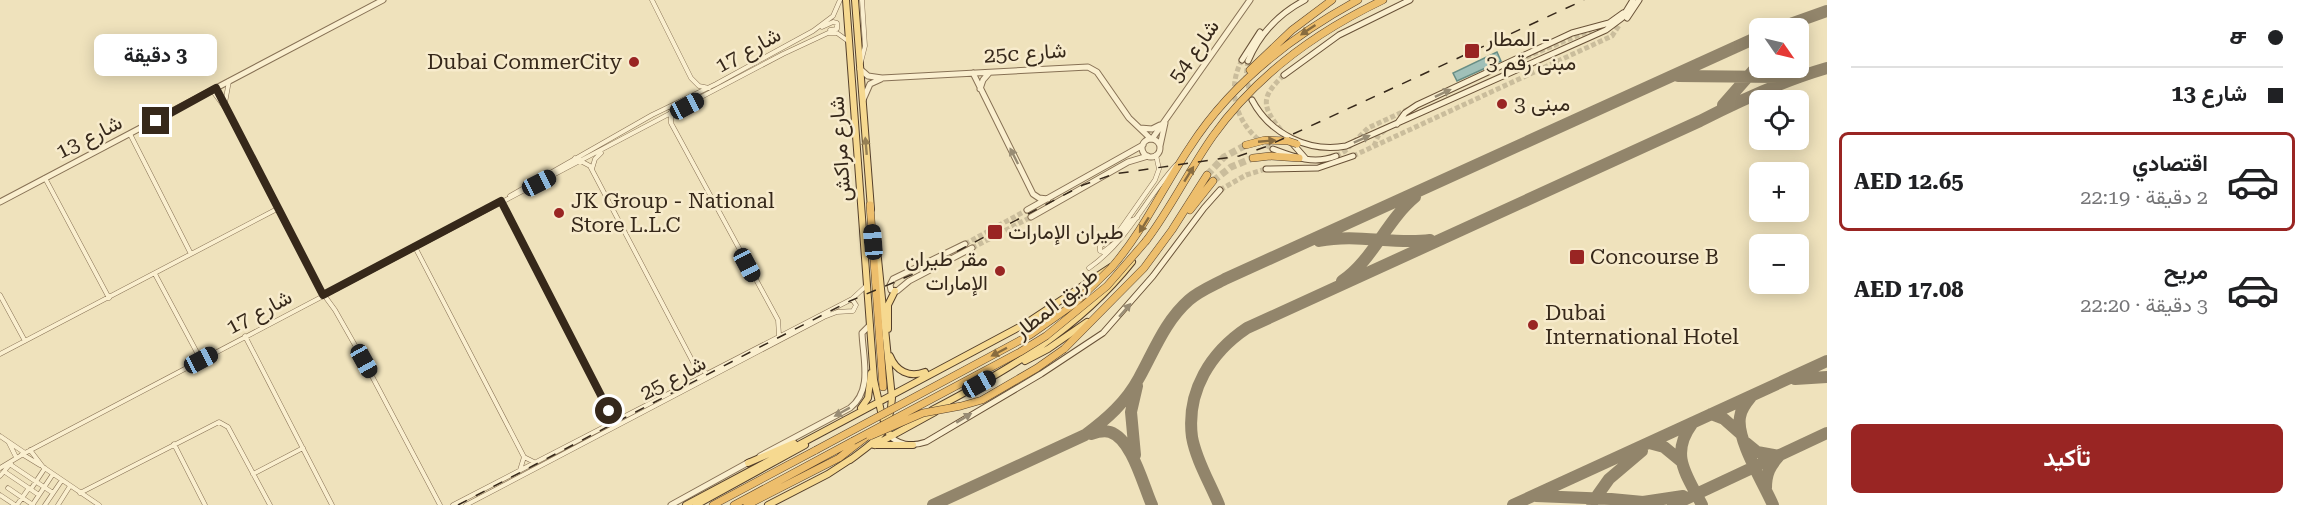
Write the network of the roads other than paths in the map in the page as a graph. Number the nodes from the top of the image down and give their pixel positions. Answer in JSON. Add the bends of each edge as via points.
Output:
{"nodes":[{"id":1,"x":383,"y":0,"type":"edge"},
{"id":2,"x":652,"y":0,"type":"edge"},
{"id":3,"x":840,"y":0,"type":"edge"},
{"id":4,"x":846,"y":0,"type":"edge"},
{"id":5,"x":855,"y":0,"type":"edge"},
{"id":6,"x":862,"y":0,"type":"edge"},
{"id":7,"x":1250,"y":0,"type":"edge"},
{"id":8,"x":1305,"y":0,"type":"edge"},
{"id":9,"x":1332,"y":0,"type":"edge"},
{"id":10,"x":1358,"y":0,"type":"edge"},
{"id":11,"x":1383,"y":0,"type":"edge"},
{"id":12,"x":1410,"y":0,"type":"edge"},
{"id":13,"x":1635,"y":1,"type":"edge"},
{"id":14,"x":1626,"y":16,"type":"dead end"},
{"id":15,"x":813,"y":31,"type":"junction"},
{"id":16,"x":816,"y":38,"type":"junction"},
{"id":17,"x":849,"y":42,"type":"junction"},
{"id":18,"x":1245,"y":61,"type":"tunnel mouth"},
{"id":19,"x":859,"y":67,"type":"junction"},
{"id":20,"x":989,"y":72,"type":"junction"},
{"id":21,"x":974,"y":73,"type":"junction"},
{"id":22,"x":1284,"y":75,"type":"tunnel mouth"},
{"id":23,"x":882,"y":78,"type":"junction"},
{"id":24,"x":229,"y":81,"type":"junction"},
{"id":25,"x":709,"y":88,"type":"junction"},
{"id":26,"x":214,"y":89,"type":"junction"},
{"id":27,"x":980,"y":89,"type":"junction"},
{"id":28,"x":1234,"y":92,"type":"junction"},
{"id":29,"x":1252,"y":100,"type":"tunnel mouth"},
{"id":30,"x":679,"y":102,"type":"junction"},
{"id":31,"x":862,"y":102,"type":"junction"},
{"id":32,"x":226,"y":106,"type":"junction"},
{"id":33,"x":670,"y":115,"type":"junction"},
{"id":34,"x":661,"y":120,"type":"junction"},
{"id":35,"x":1164,"y":122,"type":"junction"},
{"id":36,"x":1396,"y":126,"type":"junction"},
{"id":37,"x":674,"y":129,"type":"junction"},
{"id":38,"x":1139,"y":129,"type":"junction"},
{"id":39,"x":130,"y":134,"type":"junction"},
{"id":40,"x":1151,"y":139,"type":"junction"},
{"id":41,"x":1288,"y":139,"type":"junction"},
{"id":42,"x":1144,"y":144,"type":"junction"},
{"id":43,"x":1246,"y":145,"type":"tunnel mouth"},
{"id":44,"x":1305,"y":146,"type":"junction"},
{"id":45,"x":1160,"y":147,"type":"junction"},
{"id":46,"x":605,"y":148,"type":"junction"},
{"id":47,"x":1273,"y":149,"type":"tunnel mouth"},
{"id":48,"x":1156,"y":155,"type":"junction"},
{"id":49,"x":1148,"y":156,"type":"junction"},
{"id":50,"x":1336,"y":156,"type":"tunnel mouth"},
{"id":51,"x":1353,"y":156,"type":"tunnel mouth"},
{"id":52,"x":575,"y":158,"type":"junction"},
{"id":53,"x":1183,"y":158,"type":"junction"},
{"id":54,"x":1253,"y":158,"type":"tunnel mouth"},
{"id":55,"x":1302,"y":159,"type":"junction"},
{"id":56,"x":1325,"y":159,"type":"junction"},
{"id":57,"x":582,"y":160,"type":"junction"},
{"id":58,"x":1333,"y":165,"type":"junction"},
{"id":59,"x":1266,"y":169,"type":"tunnel mouth"},
{"id":60,"x":591,"y":170,"type":"junction"},
{"id":61,"x":1207,"y":175,"type":"tunnel mouth"},
{"id":62,"x":45,"y":178,"type":"junction"},
{"id":63,"x":1213,"y":181,"type":"tunnel mouth"},
{"id":64,"x":1220,"y":190,"type":"tunnel mouth"},
{"id":65,"x":1048,"y":199,"type":"junction"},
{"id":66,"x":501,"y":201,"type":"junction"},
{"id":67,"x":0,"y":202,"type":"edge"},
{"id":68,"x":870,"y":205,"type":"junction"},
{"id":69,"x":277,"y":209,"type":"junction"},
{"id":70,"x":1027,"y":210,"type":"tunnel mouth"},
{"id":71,"x":1031,"y":218,"type":"tunnel mouth"},
{"id":72,"x":1137,"y":218,"type":"junction"},
{"id":73,"x":1146,"y":241,"type":"junction"},
{"id":74,"x":965,"y":244,"type":"tunnel mouth"},
{"id":75,"x":415,"y":247,"type":"junction"},
{"id":76,"x":972,"y":248,"type":"tunnel mouth"},
{"id":77,"x":191,"y":254,"type":"junction"},
{"id":78,"x":1155,"y":255,"type":"junction"},
{"id":79,"x":1112,"y":267,"type":"junction"},
{"id":80,"x":1089,"y":268,"type":"dead end"},
{"id":81,"x":155,"y":274,"type":"junction"},
{"id":82,"x":868,"y":283,"type":"junction"},
{"id":83,"x":881,"y":291,"type":"junction"},
{"id":84,"x":895,"y":291,"type":"junction"},
{"id":85,"x":0,"y":295,"type":"edge"},
{"id":86,"x":323,"y":295,"type":"junction"},
{"id":87,"x":109,"y":298,"type":"junction"},
{"id":88,"x":852,"y":299,"type":"junction"},
{"id":89,"x":1115,"y":299,"type":"junction"},
{"id":90,"x":822,"y":316,"type":"junction"},
{"id":91,"x":870,"y":325,"type":"junction"},
{"id":92,"x":779,"y":335,"type":"junction"},
{"id":93,"x":245,"y":336,"type":"junction"},
{"id":94,"x":888,"y":336,"type":"junction"},
{"id":95,"x":25,"y":341,"type":"junction"},
{"id":96,"x":986,"y":344,"type":"junction"},
{"id":97,"x":0,"y":354,"type":"edge"},
{"id":98,"x":201,"y":360,"type":"junction"},
{"id":99,"x":1018,"y":362,"type":"junction"},
{"id":100,"x":945,"y":365,"type":"junction"},
{"id":101,"x":873,"y":367,"type":"junction"},
{"id":102,"x":706,"y":373,"type":"junction"},
{"id":103,"x":883,"y":387,"type":"dead end"},
{"id":104,"x":892,"y":393,"type":"junction"},
{"id":105,"x":951,"y":400,"type":"junction"},
{"id":106,"x":892,"y":403,"type":"junction"},
{"id":107,"x":879,"y":405,"type":"junction"},
{"id":108,"x":611,"y":414,"type":"junction"},
{"id":109,"x":854,"y":414,"type":"junction"},
{"id":110,"x":889,"y":417,"type":"junction"},
{"id":111,"x":619,"y":418,"type":"junction"},
{"id":112,"x":609,"y":424,"type":"junction"},
{"id":113,"x":885,"y":427,"type":"junction"},
{"id":114,"x":0,"y":436,"type":"edge"},
{"id":115,"x":866,"y":436,"type":"dead end"},
{"id":116,"x":890,"y":436,"type":"junction"},
{"id":117,"x":815,"y":437,"type":"junction"},
{"id":118,"x":853,"y":441,"type":"junction"},
{"id":119,"x":8,"y":442,"type":"junction"},
{"id":120,"x":804,"y":442,"type":"junction"},
{"id":121,"x":174,"y":444,"type":"junction"},
{"id":122,"x":874,"y":445,"type":"junction"},
{"id":123,"x":913,"y":445,"type":"junction"},
{"id":124,"x":303,"y":448,"type":"junction"},
{"id":125,"x":26,"y":452,"type":"junction"},
{"id":126,"x":524,"y":457,"type":"junction"},
{"id":127,"x":850,"y":460,"type":"junction"},
{"id":128,"x":13,"y":461,"type":"junction"},
{"id":129,"x":535,"y":462,"type":"junction"},
{"id":130,"x":748,"y":463,"type":"junction"},
{"id":131,"x":0,"y":468,"type":"edge"},
{"id":132,"x":44,"y":468,"type":"junction"},
{"id":133,"x":817,"y":469,"type":"junction"},
{"id":134,"x":520,"y":470,"type":"junction"},
{"id":135,"x":5,"y":472,"type":"junction"},
{"id":136,"x":53,"y":474,"type":"junction"},
{"id":137,"x":253,"y":474,"type":"junction"},
{"id":138,"x":0,"y":476,"type":"edge"},
{"id":139,"x":62,"y":480,"type":"junction"},
{"id":140,"x":36,"y":481,"type":"junction"},
{"id":141,"x":70,"y":486,"type":"junction"},
{"id":142,"x":44,"y":487,"type":"junction"},
{"id":143,"x":8,"y":488,"type":"dead end"},
{"id":144,"x":30,"y":488,"type":"junction"},
{"id":145,"x":14,"y":491,"type":"junction"},
{"id":146,"x":53,"y":493,"type":"junction"},
{"id":147,"x":80,"y":493,"type":"junction"},
{"id":148,"x":39,"y":495,"type":"junction"},
{"id":149,"x":22,"y":497,"type":"junction"},
{"id":150,"x":4,"y":498,"type":"edge"},
{"id":151,"x":32,"y":504,"type":"edge"},
{"id":152,"x":0,"y":505,"type":"edge"},
{"id":153,"x":16,"y":505,"type":"edge"},
{"id":154,"x":45,"y":505,"type":"edge"},
{"id":155,"x":58,"y":505,"type":"edge"},
{"id":156,"x":99,"y":505,"type":"edge"},
{"id":157,"x":206,"y":505,"type":"edge"},
{"id":158,"x":270,"y":505,"type":"edge"},
{"id":159,"x":332,"y":505,"type":"edge"},
{"id":160,"x":440,"y":505,"type":"edge"},
{"id":161,"x":453,"y":505,"type":"edge"},
{"id":162,"x":466,"y":505,"type":"edge"},
{"id":163,"x":670,"y":505,"type":"edge"},
{"id":164,"x":686,"y":505,"type":"edge"},
{"id":165,"x":696,"y":505,"type":"edge"},
{"id":166,"x":713,"y":505,"type":"edge"},
{"id":167,"x":734,"y":505,"type":"edge"},
{"id":168,"x":747,"y":505,"type":"edge"},
{"id":169,"x":757,"y":505,"type":"edge"},
{"id":170,"x":768,"y":505,"type":"edge"}],
"edges":[{"from":1,"to":24,"type":"street","name":"شارع 13"},
{"from":2,"to":25,"type":"street","via":[[691,78],[699,86]]},
{"from":3,"to":15,"type":"street","name":"شارع 17","via":[[832,16]]},
{"from":4,"to":17,"type":"main road","name":"شارع مراكش"},
{"from":5,"to":19,"type":"main road","name":"شارع مراكش"},
{"from":6,"to":19,"type":"street","via":[[865,46]]},
{"from":7,"to":35,"type":"street","name":"شارع 54"},
{"from":8,"to":18,"type":"street","via":[[1271,23]]},
{"from":9,"to":28,"type":"highway","via":[[1287,34],[1248,72]]},
{"from":10,"to":28,"type":"highway","name":"طريق المطار","one_way":true,"via":[[1291,41]]},
{"from":73,"to":11,"type":"highway","name":"طريق المطار","one_way":true,"via":[[1215,134],[1250,92],[1316,36]]},
{"from":12,"to":22,"type":"street","via":[[1339,35]]},
{"from":13,"to":14,"type":"street"},
{"from":13,"to":36,"type":"street","via":[[1612,27]]},
{"from":36,"to":13,"type":"street","one_way":true,"via":[[1417,105],[1572,33],[1609,23]]},
{"from":15,"to":16,"type":"street","via":[[833,22],[838,25]]},
{"from":15,"to":25,"type":"street","name":"شارع 17"},
{"from":16,"to":17,"type":"street","name":"شارع 17","via":[[832,32]]},
{"from":16,"to":33,"type":"street","name":"شارع 17"},
{"from":17,"to":82,"type":"main road","name":"شارع مراكش"},
{"from":19,"to":23,"type":"street","name":"25c شارع","via":[[868,76]]},
{"from":19,"to":31,"type":"main road","name":"شارع مراكش"},
{"from":20,"to":21,"type":"street","name":"25c شارع"},
{"from":20,"to":27,"type":"street"},
{"from":20,"to":38,"type":"street","name":"25c شارع","via":[[1088,67],[1097,72]]},
{"from":21,"to":23,"type":"street","name":"25c شارع"},
{"from":21,"to":27,"type":"street"},
{"from":23,"to":31,"type":"street","via":[[870,84]]},
{"from":24,"to":26,"type":"street","name":"شارع 13"},
{"from":24,"to":32,"type":"street"},
{"from":25,"to":30,"type":"street","name":"شارع 17"},
{"from":26,"to":32,"type":"street"},
{"from":26,"to":39,"type":"street","name":"شارع 13"},
{"from":65,"to":27,"type":"street","one_way":true,"via":[[1033,194]]},
{"from":28,"to":53,"type":"highway","name":"طريق المطار","via":[[1206,123]]},
{"from":29,"to":44,"type":"street","via":[[1268,122]]},
{"from":30,"to":33,"type":"street"},
{"from":30,"to":52,"type":"street","name":"شارع 17"},
{"from":68,"to":31,"type":"main road","name":"شارع مراكش","one_way":true},
{"from":32,"to":69,"type":"street"},
{"from":33,"to":34,"type":"street","name":"شارع 17"},
{"from":33,"to":37,"type":"street"},
{"from":34,"to":37,"type":"street"},
{"from":34,"to":46,"type":"street","name":"شارع 17"},
{"from":35,"to":38,"type":"street","via":[[1152,129]]},
{"from":35,"to":40,"type":"street","name":"شارع 54"},
{"from":35,"to":45,"type":"street","name":"شارع 54"},
{"from":44,"to":36,"type":"street","one_way":true,"via":[[1346,146]]},
{"from":37,"to":92,"type":"street","via":[[778,320]]},
{"from":38,"to":40,"type":"street","name":"25c شارع"},
{"from":38,"to":42,"type":"street","name":"25c شارع"},
{"from":39,"to":62,"type":"street","name":"شارع 13"},
{"from":39,"to":77,"type":"street"},
{"from":40,"to":42,"type":"street"},
{"from":40,"to":45,"type":"street"},
{"from":43,"to":41,"type":"highway","one_way":true},
{"from":41,"to":44,"type":"highway","bridge":true},
{"from":41,"to":55,"type":"street"},
{"from":42,"to":49,"type":"street","via":[[1143,151]]},
{"from":42,"to":65,"type":"street"},
{"from":45,"to":48,"type":"street"},
{"from":46,"to":57,"type":"street","name":"شارع 17"},
{"from":46,"to":60,"type":"street"},
{"from":47,"to":55,"type":"street"},
{"from":48,"to":49,"type":"street"},
{"from":48,"to":72,"type":"street","via":[[1160,169],[1155,180],[1118,233],[1100,246],[1100,251],[1111,246]]},
{"from":49,"to":71,"type":"street","via":[[1128,162]]},
{"from":50,"to":56,"type":"street"},
{"from":51,"to":58,"type":"street"},
{"from":52,"to":57,"type":"street"},
{"from":52,"to":66,"type":"street","name":"شارع 17"},
{"from":53,"to":72,"type":"street"},
{"from":53,"to":79,"type":"highway","name":"طريق المطار","one_way":true,"via":[[1144,224]]},
{"from":54,"to":55,"type":"highway"},
{"from":55,"to":56,"type":"street"},
{"from":56,"to":58,"type":"street"},
{"from":57,"to":60,"type":"street"},
{"from":57,"to":66,"type":"street","name":"شارع 17"},
{"from":58,"to":59,"type":"street"},
{"from":60,"to":102,"type":"street","via":[[694,364]]},
{"from":61,"to":78,"type":"highway"},
{"from":62,"to":67,"type":"street","name":"شارع 13"},
{"from":62,"to":87,"type":"street"},
{"from":63,"to":78,"type":"highway"},
{"from":123,"to":64,"type":"street","one_way":true,"via":[[929,440],[1098,337],[1135,298]]},
{"from":65,"to":70,"type":"street"},
{"from":66,"to":75,"type":"street","name":"شارع 17"},
{"from":66,"to":108,"type":"street"},
{"from":68,"to":83,"type":"main road","name":"شارع مراكش"},
{"from":68,"to":103,"type":"highway"},
{"from":69,"to":77,"type":"street"},
{"from":69,"to":86,"type":"street"},
{"from":72,"to":80,"type":"street","via":[[1116,246]]},
{"from":73,"to":99,"type":"main road","via":[[1097,303]]},
{"from":73,"to":118,"type":"highway","name":"طريق المطار","bridge":true,"via":[[1107,286],[1046,336]]},
{"from":74,"to":84,"type":"street","via":[[893,279],[890,288]]},
{"from":75,"to":86,"type":"street","name":"شارع 17"},
{"from":75,"to":126,"type":"street"},
{"from":76,"to":84,"type":"street"},
{"from":77,"to":81,"type":"street"},
{"from":78,"to":89,"type":"highway"},
{"from":79,"to":96,"type":"main road","via":[[1044,313]]},
{"from":79,"to":166,"type":"highway","name":"طريق المطار","one_way":true,"bridge":true,"via":[[1074,304],[1030,335]]},
{"from":81,"to":87,"type":"street"},
{"from":81,"to":98,"type":"street"},
{"from":82,"to":88,"type":"street","name":"شارع 25"},
{"from":82,"to":91,"type":"main road","name":"شارع مراكش"},
{"from":83,"to":94,"type":"main road"},
{"from":83,"to":104,"type":"main road"},
{"from":84,"to":94,"type":"main road","via":[[888,305]]},
{"from":85,"to":95,"type":"street"},
{"from":86,"to":93,"type":"street","name":"شارع 17"},
{"from":86,"to":160,"type":"street","via":[[358,351]]},
{"from":87,"to":95,"type":"street"},
{"from":88,"to":90,"type":"street","name":"شارع 25"},
{"from":88,"to":90,"type":"street","name":"شارع 25","via":[[856,303],[853,310]]},
{"from":89,"to":99,"type":"main road","via":[[1060,342]]},
{"from":89,"to":118,"type":"highway","bridge":true,"via":[[1064,349],[982,399],[923,412]]},
{"from":90,"to":92,"type":"street","name":"شارع 25"},
{"from":90,"to":162,"type":"street","name":"شارع 25"},
{"from":91,"to":101,"type":"main road","name":"شارع مراكش"},
{"from":91,"to":130,"type":"street","one_way":true,"via":[[862,333],[865,382],[854,405]]},
{"from":92,"to":102,"type":"street","name":"شارع 25"},
{"from":93,"to":98,"type":"street","name":"شارع 17"},
{"from":93,"to":124,"type":"street"},
{"from":94,"to":100,"type":"main road","via":[[891,360],[902,371],[918,374]]},
{"from":95,"to":97,"type":"street"},
{"from":96,"to":100,"type":"main road"},
{"from":96,"to":106,"type":"main road","via":[[905,391]]},
{"from":98,"to":125,"type":"street","name":"شارع 17"},
{"from":99,"to":105,"type":"main road"},
{"from":100,"to":104,"type":"main road"},
{"from":101,"to":107,"type":"main road","name":"شارع مراكش"},
{"from":101,"to":109,"type":"main road","via":[[868,398]]},
{"from":102,"to":111,"type":"street","name":"شارع 25"},
{"from":104,"to":106,"type":"main road"},
{"from":104,"to":107,"type":"main road"},
{"from":105,"to":110,"type":"main road","via":[[909,422]]},
{"from":105,"to":116,"type":"main road"},
{"from":106,"to":110,"type":"main road"},
{"from":107,"to":109,"type":"main road"},
{"from":107,"to":110,"type":"main road"},
{"from":107,"to":113,"type":"main road","name":"شارع مراكش"},
{"from":108,"to":111,"type":"street"},
{"from":108,"to":112,"type":"street"},
{"from":109,"to":117,"type":"main road"},
{"from":110,"to":113,"type":"main road"},
{"from":111,"to":112,"type":"street","name":"شارع 25"},
{"from":112,"to":129,"type":"street","name":"شارع 25"},
{"from":113,"to":116,"type":"main road","name":"شارع مراكش"},
{"from":113,"to":127,"type":"main road","via":[[878,439]]},
{"from":114,"to":119,"type":"street"},
{"from":115,"to":133,"type":"highway","via":[[845,454]]},
{"from":116,"to":122,"type":"main road"},
{"from":116,"to":123,"type":"street"},
{"from":117,"to":120,"type":"main road"},
{"from":117,"to":165,"type":"main road","via":[[790,455]]},
{"from":118,"to":167,"type":"highway","name":"طريق المطار"},
{"from":119,"to":125,"type":"street"},
{"from":119,"to":128,"type":"street"},
{"from":120,"to":130,"type":"main road"},
{"from":120,"to":164,"type":"main road"},
{"from":121,"to":137,"type":"street","via":[[219,422],[228,427]]},
{"from":121,"to":147,"type":"street"},
{"from":121,"to":157,"type":"street"},
{"from":122,"to":123,"type":"main road"},
{"from":122,"to":127,"type":"main road"},
{"from":124,"to":137,"type":"street"},
{"from":124,"to":159,"type":"street"},
{"from":125,"to":128,"type":"street","name":"شارع 17"},
{"from":125,"to":132,"type":"street"},
{"from":125,"to":132,"type":"street"},
{"from":126,"to":129,"type":"street"},
{"from":126,"to":134,"type":"street"},
{"from":127,"to":170,"type":"main road"},
{"from":128,"to":131,"type":"street","name":"شارع 17"},
{"from":128,"to":135,"type":"street"},
{"from":128,"to":140,"type":"street"},
{"from":129,"to":134,"type":"street","name":"شارع 25"},
{"from":130,"to":163,"type":"street"},
{"from":132,"to":136,"type":"street"},
{"from":132,"to":140,"type":"street"},
{"from":133,"to":168,"type":"highway"},
{"from":133,"to":169,"type":"highway"},
{"from":134,"to":161,"type":"street","name":"شارع 25"},
{"from":135,"to":138,"type":"street"},
{"from":135,"to":144,"type":"street"},
{"from":136,"to":139,"type":"street"},
{"from":136,"to":142,"type":"street"},
{"from":137,"to":158,"type":"street"},
{"from":139,"to":141,"type":"street"},
{"from":139,"to":146,"type":"street"},
{"from":140,"to":142,"type":"street"},
{"from":140,"to":144,"type":"street"},
{"from":141,"to":147,"type":"street"},
{"from":141,"to":155,"type":"street"},
{"from":142,"to":146,"type":"street"},
{"from":142,"to":148,"type":"street"},
{"from":143,"to":145,"type":"street"},
{"from":144,"to":148,"type":"street"},
{"from":144,"to":149,"type":"street"},
{"from":145,"to":149,"type":"street"},
{"from":145,"to":150,"type":"street"},
{"from":146,"to":154,"type":"street"},
{"from":147,"to":156,"type":"street"},
{"from":148,"to":151,"type":"street"},
{"from":149,"to":151,"type":"street"},
{"from":149,"to":153,"type":"street"},
{"from":150,"to":152,"type":"street"},
{"from":150,"to":153,"type":"street"}]}
